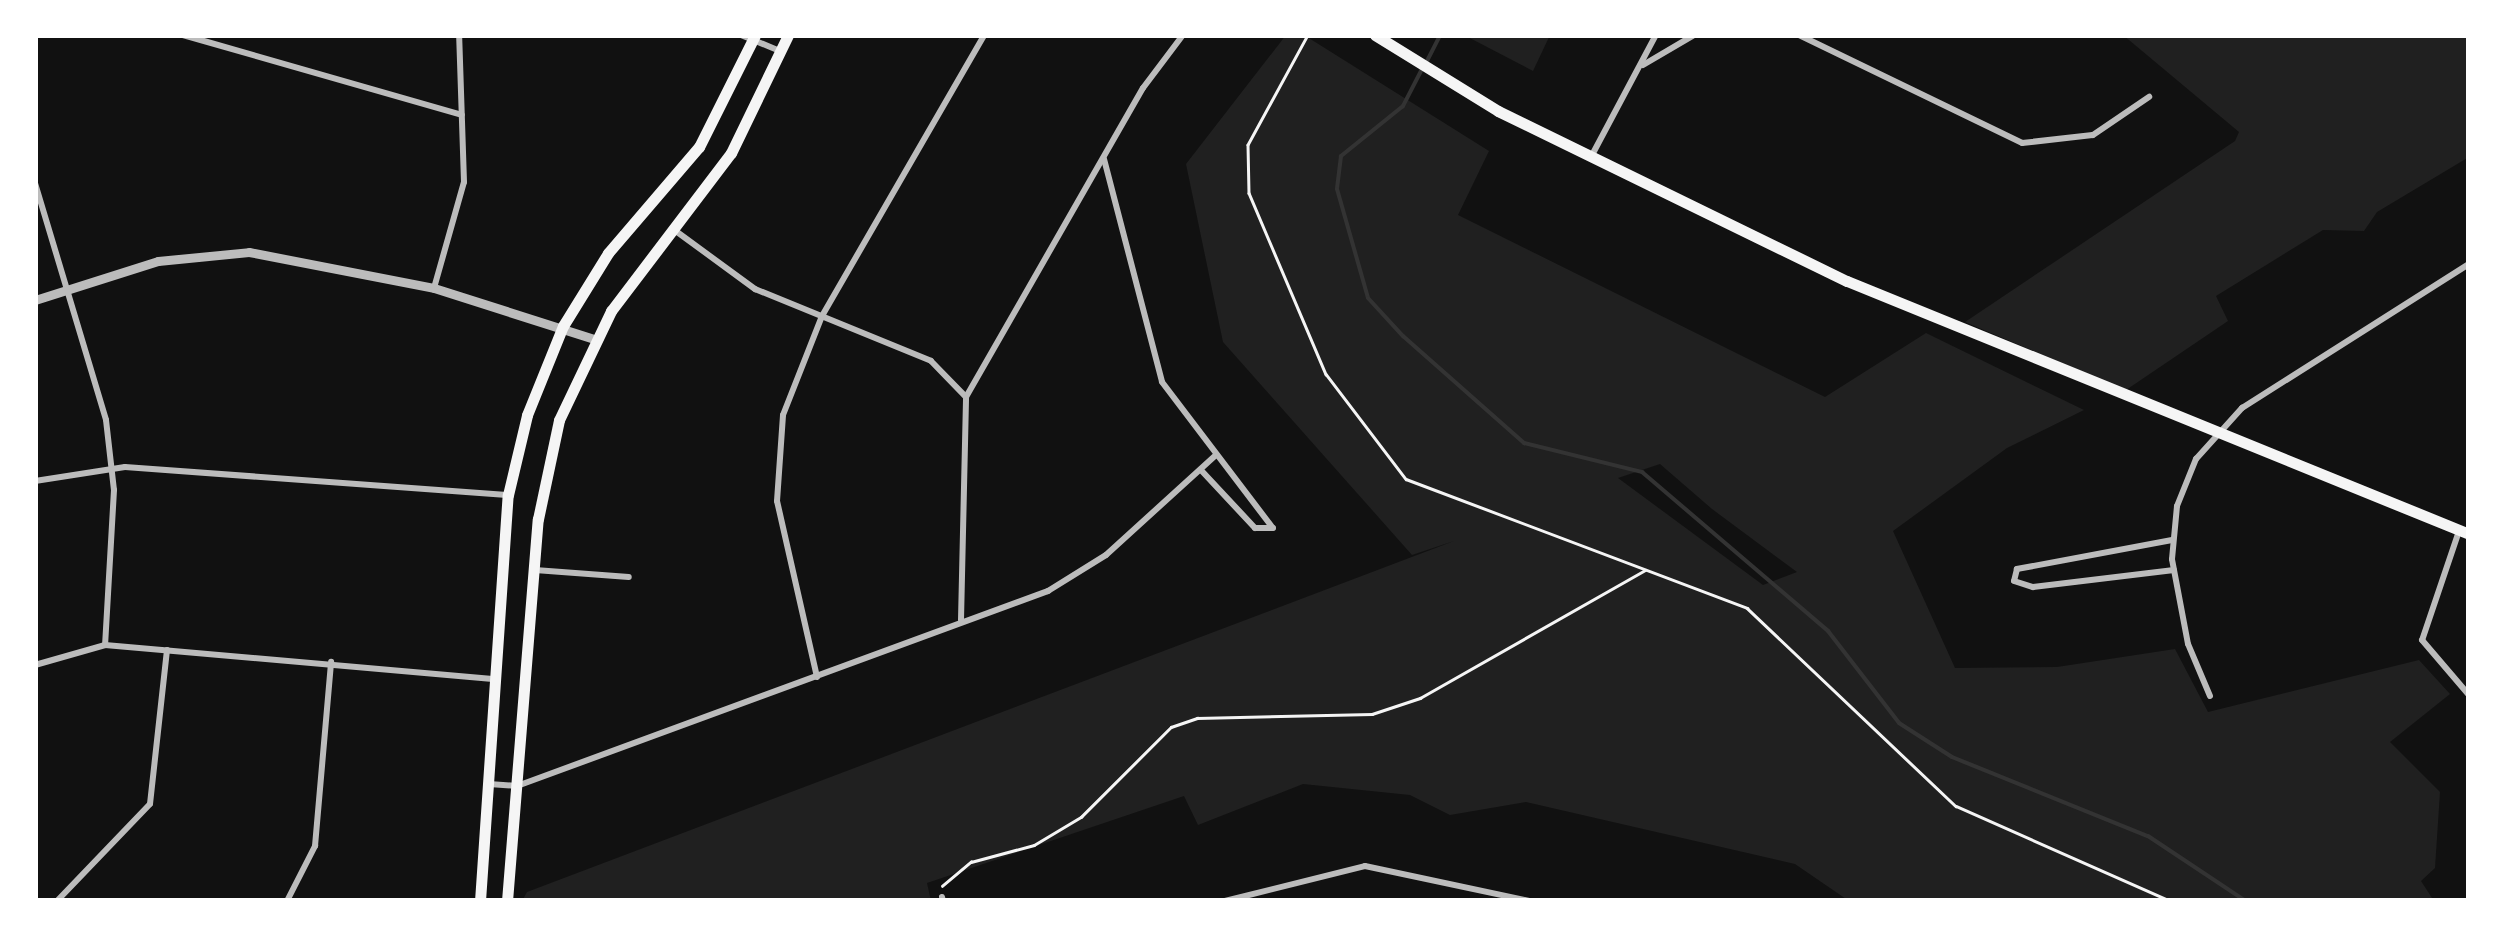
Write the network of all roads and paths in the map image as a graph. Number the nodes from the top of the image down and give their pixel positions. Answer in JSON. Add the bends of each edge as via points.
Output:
{"nodes":[{"id":1,"x":183,"y":35,"type":"edge"},
{"id":2,"x":459,"y":35,"type":"edge"},
{"id":3,"x":788,"y":35,"type":"edge"},
{"id":4,"x":984,"y":35,"type":"edge"},
{"id":5,"x":1183,"y":35,"type":"edge"},
{"id":6,"x":1308,"y":35,"type":"edge"},
{"id":7,"x":1375,"y":35,"type":"edge"},
{"id":8,"x":1656,"y":35,"type":"edge"},
{"id":9,"x":1694,"y":35,"type":"edge"},
{"id":10,"x":1800,"y":35,"type":"edge"},
{"id":11,"x":750,"y":37,"type":"edge"},
{"id":12,"x":781,"y":52,"type":"junction"},
{"id":13,"x":1641,"y":66,"type":"junction"},
{"id":14,"x":2149,"y":98,"type":"dead end"},
{"id":15,"x":462,"y":115,"type":"junction"},
{"id":16,"x":1590,"y":158,"type":"junction"},
{"id":17,"x":1104,"y":159,"type":"junction"},
{"id":18,"x":35,"y":183,"type":"edge"},
{"id":19,"x":673,"y":229,"type":"junction"},
{"id":20,"x":2469,"y":264,"type":"edge"},
{"id":21,"x":71,"y":288,"type":"junction"},
{"id":22,"x":434,"y":288,"type":"junction"},
{"id":23,"x":35,"y":300,"type":"edge"},
{"id":24,"x":822,"y":316,"type":"junction"},
{"id":25,"x":562,"y":326,"type":"junction"},
{"id":26,"x":594,"y":339,"type":"junction"},
{"id":27,"x":966,"y":397,"type":"junction"},
{"id":28,"x":2215,"y":435,"type":"junction"},
{"id":29,"x":1216,"y":455,"type":"junction"},
{"id":30,"x":112,"y":467,"type":"junction"},
{"id":31,"x":1200,"y":470,"type":"junction"},
{"id":32,"x":35,"y":481,"type":"edge"},
{"id":33,"x":508,"y":495,"type":"junction"},
{"id":34,"x":2464,"y":532,"type":"edge"},
{"id":35,"x":2172,"y":540,"type":"junction"},
{"id":36,"x":1647,"y":568,"type":"junction"},
{"id":37,"x":534,"y":570,"type":"junction"},
{"id":38,"x":2174,"y":570,"type":"junction"},
{"id":39,"x":628,"y":577,"type":"dead end"},
{"id":40,"x":961,"y":620,"type":"junction"},
{"id":41,"x":105,"y":646,"type":"junction"},
{"id":42,"x":167,"y":650,"type":"junction"},
{"id":43,"x":331,"y":662,"type":"junction"},
{"id":44,"x":35,"y":665,"type":"edge"},
{"id":45,"x":817,"y":676,"type":"junction"},
{"id":46,"x":497,"y":680,"type":"junction"},
{"id":47,"x":2210,"y":696,"type":"dead end"},
{"id":48,"x":2469,"y":696,"type":"edge"},
{"id":49,"x":489,"y":784,"type":"junction"},
{"id":50,"x":517,"y":786,"type":"junction"},
{"id":51,"x":943,"y":899,"type":"edge"},
{"id":52,"x":57,"y":901,"type":"edge"},
{"id":53,"x":287,"y":901,"type":"edge"},
{"id":54,"x":480,"y":901,"type":"edge"},
{"id":55,"x":507,"y":901,"type":"edge"},
{"id":56,"x":1225,"y":901,"type":"edge"},
{"id":57,"x":1530,"y":901,"type":"edge"},
{"id":58,"x":1800,"y":901,"type":"edge"},
{"id":59,"x":1818,"y":901,"type":"edge"},
{"id":60,"x":2170,"y":901,"type":"edge"}],
"edges":[{"from":1,"to":15,"type":"street"},
{"from":2,"to":15,"type":"street"},
{"from":3,"to":12,"type":"main road"},
{"from":4,"to":24,"type":"street"},
{"from":5,"to":17,"type":"street"},
{"from":6,"to":36,"type":"path","via":[[1268,98],[1245,167],[1326,374],[1406,479]]},
{"from":7,"to":16,"type":"main road","via":[[1436,76]]},
{"from":8,"to":13,"type":"street"},
{"from":9,"to":13,"type":"street"},
{"from":10,"to":14,"type":"street","via":[[2022,143],[2094,135]]},
{"from":11,"to":12,"type":"street"},
{"from":11,"to":25,"type":"main road","via":[[699,147],[608,254]]},
{"from":12,"to":19,"type":"main road","via":[[730,153]]},
{"from":13,"to":16,"type":"street"},
{"from":15,"to":22,"type":"street","via":[[464,182]]},
{"from":16,"to":28,"type":"main road","via":[[2024,360]]},
{"from":17,"to":27,"type":"street"},
{"from":17,"to":29,"type":"street","via":[[1162,382]]},
{"from":18,"to":21,"type":"street"},
{"from":19,"to":24,"type":"street","via":[[738,279]]},
{"from":19,"to":26,"type":"main road"},
{"from":20,"to":28,"type":"street"},
{"from":21,"to":22,"type":"street","via":[[158,260],[249,252]]},
{"from":21,"to":23,"type":"street"},
{"from":21,"to":30,"type":"street"},
{"from":22,"to":25,"type":"street"},
{"from":24,"to":27,"type":"street","via":[[931,360]]},
{"from":24,"to":45,"type":"street","via":[[792,380],[776,466]]},
{"from":25,"to":26,"type":"street"},
{"from":25,"to":33,"type":"main road"},
{"from":26,"to":37,"type":"main road","via":[[544,475]]},
{"from":27,"to":40,"type":"street"},
{"from":28,"to":34,"type":"main road"},
{"from":28,"to":35,"type":"street","via":[[2187,475]]},
{"from":29,"to":31,"type":"street"},
{"from":29,"to":31,"type":"street","via":[[1271,515],[1270,531],[1255,528]]},
{"from":30,"to":32,"type":"street"},
{"from":30,"to":33,"type":"street"},
{"from":30,"to":41,"type":"street"},
{"from":31,"to":40,"type":"street","via":[[1079,574]]},
{"from":33,"to":46,"type":"main road"},
{"from":34,"to":48,"type":"street","via":[[2422,640]]},
{"from":35,"to":38,"type":"street"},
{"from":35,"to":38,"type":"street","via":[[2017,569],[2014,581],[2033,588]]},
{"from":36,"to":51,"type":"path","via":[[1420,698],[1372,714],[1197,718],[1171,727],[1081,817],[944,877]]},
{"from":36,"to":60,"type":"path","via":[[1712,590],[1776,629],[1956,806]]},
{"from":37,"to":39,"type":"street"},
{"from":37,"to":50,"type":"main road"},
{"from":38,"to":47,"type":"street","via":[[2188,644]]},
{"from":40,"to":45,"type":"street"},
{"from":41,"to":42,"type":"street"},
{"from":41,"to":44,"type":"street"},
{"from":42,"to":43,"type":"street"},
{"from":42,"to":52,"type":"street","via":[[150,804]]},
{"from":43,"to":46,"type":"street"},
{"from":43,"to":53,"type":"street","via":[[316,846]]},
{"from":45,"to":50,"type":"street"},
{"from":46,"to":49,"type":"main road"},
{"from":49,"to":50,"type":"street"},
{"from":49,"to":54,"type":"main road"},
{"from":50,"to":55,"type":"main road"},
{"from":56,"to":57,"type":"street","via":[[1365,866]]},
{"from":58,"to":59,"type":"street"}]}
